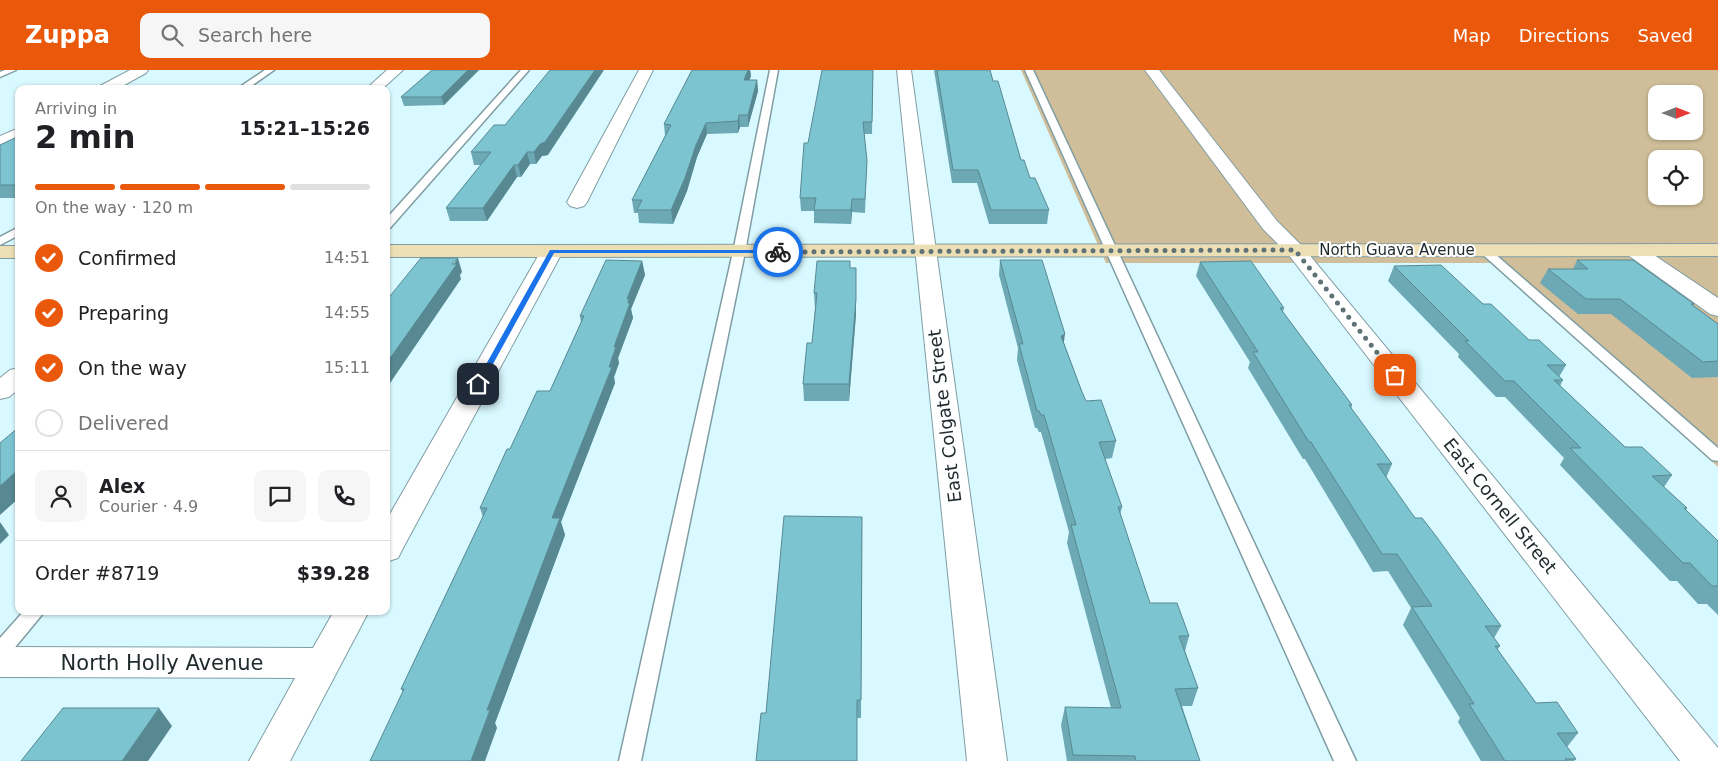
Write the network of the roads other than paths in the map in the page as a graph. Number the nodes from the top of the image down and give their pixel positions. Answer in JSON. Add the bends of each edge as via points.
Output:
{"nodes":[{"id":1,"x":12,"y":70,"type":"edge"},
{"id":2,"x":142,"y":70,"type":"edge"},
{"id":3,"x":270,"y":70,"type":"edge"},
{"id":4,"x":396,"y":70,"type":"edge"},
{"id":5,"x":525,"y":70,"type":"edge"},
{"id":6,"x":646,"y":70,"type":"edge"},
{"id":7,"x":774,"y":70,"type":"edge"},
{"id":8,"x":904,"y":70,"type":"edge"},
{"id":9,"x":1029,"y":70,"type":"edge"},
{"id":10,"x":1152,"y":70,"type":"edge"},
{"id":11,"x":0,"y":75,"type":"edge"},
{"id":12,"x":113,"y":85,"type":"edge"},
{"id":13,"x":247,"y":85,"type":"edge"},
{"id":14,"x":378,"y":85,"type":"edge"},
{"id":15,"x":15,"y":136,"type":"edge"},
{"id":16,"x":0,"y":143,"type":"edge"},
{"id":17,"x":577,"y":202,"type":"dead end"},
{"id":18,"x":390,"y":222,"type":"edge"},
{"id":19,"x":15,"y":233,"type":"edge"},
{"id":20,"x":0,"y":242,"type":"edge"},
{"id":21,"x":1295,"y":250,"type":"junction"},
{"id":22,"x":1484,"y":250,"type":"junction"},
{"id":23,"x":1718,"y":250,"type":"edge"},
{"id":24,"x":390,"y":251,"type":"edge"},
{"id":25,"x":552,"y":251,"type":"junction"},
{"id":26,"x":925,"y":251,"type":"junction"},
{"id":27,"x":1110,"y":251,"type":"junction"},
{"id":28,"x":1635,"y":251,"type":"junction"},
{"id":29,"x":0,"y":252,"type":"edge"},
{"id":30,"x":15,"y":252,"type":"edge"},
{"id":31,"x":739,"y":252,"type":"junction"},
{"id":32,"x":1718,"y":309,"type":"edge"},
{"id":33,"x":15,"y":379,"type":"edge"},
{"id":34,"x":0,"y":391,"type":"edge"},
{"id":35,"x":1718,"y":456,"type":"edge"},
{"id":36,"x":390,"y":543,"type":"edge"},
{"id":37,"x":32,"y":615,"type":"edge"},
{"id":38,"x":350,"y":615,"type":"edge"},
{"id":39,"x":0,"y":651,"type":"edge"},
{"id":40,"x":0,"y":662,"type":"edge"},
{"id":41,"x":323,"y":663,"type":"junction"},
{"id":42,"x":269,"y":761,"type":"edge"},
{"id":43,"x":630,"y":761,"type":"edge"},
{"id":44,"x":987,"y":761,"type":"edge"},
{"id":45,"x":1345,"y":761,"type":"edge"},
{"id":46,"x":1704,"y":761,"type":"edge"}],
"edges":[{"from":1,"to":11,"type":"lane"},
{"from":2,"to":12,"type":"street"},
{"from":3,"to":13,"type":"lane"},
{"from":4,"to":14,"type":"street"},
{"from":5,"to":18,"type":"lane"},
{"from":6,"to":17,"type":"street"},
{"from":7,"to":31,"type":"lane"},
{"from":8,"to":26,"type":"street","name":"East Colgate Street"},
{"from":9,"to":27,"type":"lane"},
{"from":10,"to":21,"type":"street","name":"East Cornell Street","via":[[1270,225]]},
{"from":15,"to":16,"type":"street"},
{"from":19,"to":20,"type":"lane"},
{"from":21,"to":22,"type":"street","name":"North Guava Avenue"},
{"from":21,"to":27,"type":"street","name":"North Guava Avenue"},
{"from":21,"to":46,"type":"street","name":"East Cornell Street"},
{"from":22,"to":28,"type":"street","name":"North Guava Avenue"},
{"from":22,"to":35,"type":"lane"},
{"from":23,"to":28,"type":"street","name":"North Guava Avenue"},
{"from":24,"to":25,"type":"street","name":"North Guava Avenue"},
{"from":25,"to":31,"type":"street","name":"North Guava Avenue"},
{"from":25,"to":36,"type":"street"},
{"from":26,"to":27,"type":"street","name":"North Guava Avenue"},
{"from":26,"to":31,"type":"street","name":"North Guava Avenue"},
{"from":26,"to":44,"type":"street","name":"East Colgate Street"},
{"from":27,"to":45,"type":"lane"},
{"from":28,"to":32,"type":"street"},
{"from":29,"to":30,"type":"street"},
{"from":31,"to":43,"type":"lane"},
{"from":33,"to":34,"type":"street"},
{"from":37,"to":39,"type":"lane"},
{"from":38,"to":41,"type":"street"},
{"from":40,"to":41,"type":"street","name":"North Holly Avenue"},
{"from":41,"to":42,"type":"street"}]}
